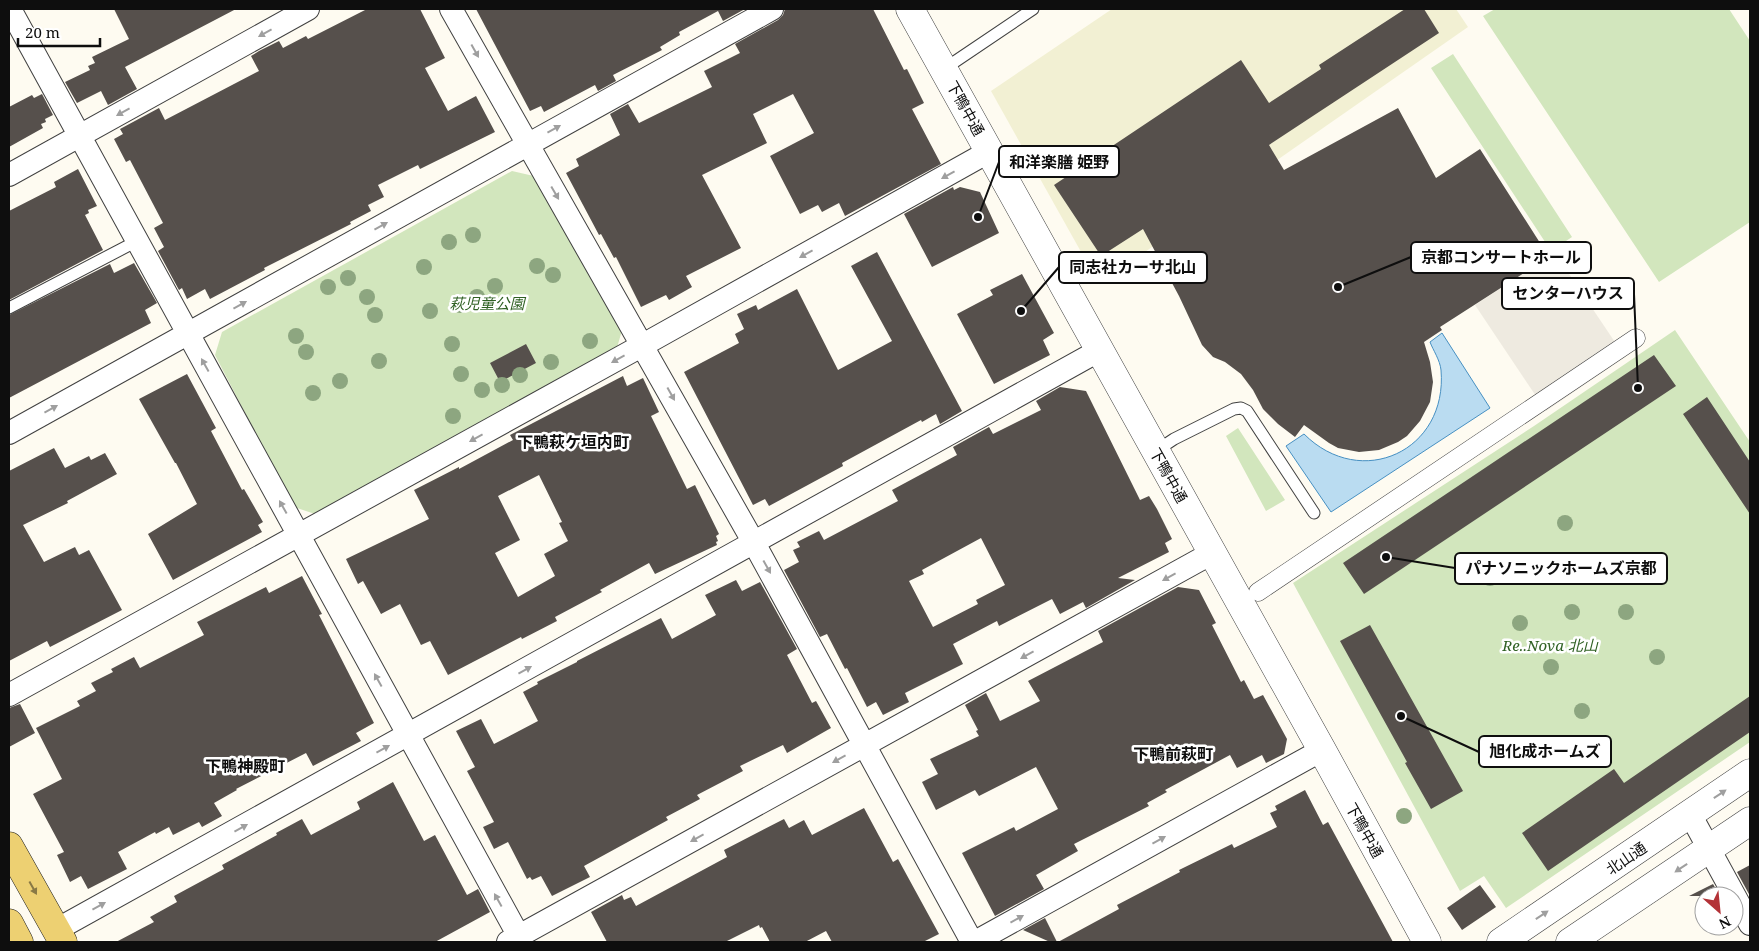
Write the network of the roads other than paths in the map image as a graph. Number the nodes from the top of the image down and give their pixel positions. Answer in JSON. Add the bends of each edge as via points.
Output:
{"nodes":[{"id":1,"x":10,"y":9,"type":"edge"},
{"id":2,"x":308,"y":9,"type":"edge"},
{"id":3,"x":452,"y":9,"type":"edge"},
{"id":4,"x":772,"y":9,"type":"edge"},
{"id":5,"x":910,"y":9,"type":"edge"},
{"id":6,"x":1033,"y":9,"type":"edge"},
{"id":7,"x":944,"y":70,"type":"junction"},
{"id":8,"x":80,"y":136,"type":"junction"},
{"id":9,"x":527,"y":144,"type":"junction"},
{"id":10,"x":990,"y":151,"type":"junction"},
{"id":11,"x":9,"y":175,"type":"edge"},
{"id":12,"x":137,"y":241,"type":"junction"},
{"id":13,"x":9,"y":308,"type":"edge"},
{"id":14,"x":188,"y":334,"type":"junction"},
{"id":15,"x":1636,"y":338,"type":"dead end"},
{"id":16,"x":643,"y":345,"type":"junction"},
{"id":17,"x":1100,"y":350,"type":"junction"},
{"id":18,"x":9,"y":433,"type":"edge"},
{"id":19,"x":1156,"y":451,"type":"junction"},
{"id":20,"x":1314,"y":513,"type":"dead end"},
{"id":21,"x":298,"y":535,"type":"junction"},
{"id":22,"x":754,"y":542,"type":"junction"},
{"id":23,"x":1212,"y":553,"type":"junction"},
{"id":24,"x":1258,"y":592,"type":"dead end"},
{"id":25,"x":9,"y":695,"type":"edge"},
{"id":26,"x":408,"y":735,"type":"junction"},
{"id":27,"x":865,"y":745,"type":"junction"},
{"id":28,"x":1322,"y":750,"type":"junction"},
{"id":29,"x":1750,"y":774,"type":"edge"},
{"id":30,"x":1690,"y":814,"type":"junction"},
{"id":31,"x":1750,"y":821,"type":"edge"},
{"id":32,"x":10,"y":849,"type":"edge"},
{"id":33,"x":1709,"y":849,"type":"junction"},
{"id":34,"x":9,"y":923,"type":"edge"},
{"id":35,"x":1750,"y":924,"type":"edge"},
{"id":36,"x":59,"y":936,"type":"edge"},
{"id":37,"x":516,"y":940,"type":"edge"},
{"id":38,"x":19,"y":942,"type":"edge"},
{"id":39,"x":974,"y":942,"type":"edge"},
{"id":40,"x":1427,"y":942,"type":"edge"},
{"id":41,"x":1501,"y":942,"type":"edge"},
{"id":42,"x":1570,"y":942,"type":"edge"}],
"edges":[{"from":1,"to":8,"type":"street"},
{"from":2,"to":8,"type":"street","one_way":true},
{"from":3,"to":9,"type":"street","one_way":true},
{"from":9,"to":4,"type":"street","one_way":true},
{"from":5,"to":7,"type":"street","name":"下鴨中通"},
{"from":6,"to":7,"type":"lane"},
{"from":7,"to":10,"type":"street","name":"下鴨中通"},
{"from":8,"to":11,"type":"street"},
{"from":8,"to":12,"type":"street"},
{"from":14,"to":9,"type":"street","one_way":true},
{"from":9,"to":16,"type":"street","one_way":true},
{"from":10,"to":16,"type":"street","one_way":true},
{"from":10,"to":17,"type":"street","name":"下鴨中通"},
{"from":12,"to":13,"type":"lane"},
{"from":12,"to":14,"type":"street"},
{"from":18,"to":14,"type":"street","one_way":true},
{"from":21,"to":14,"type":"street","one_way":true},
{"from":15,"to":24,"type":"street"},
{"from":16,"to":21,"type":"street","one_way":true},
{"from":16,"to":22,"type":"street","one_way":true},
{"from":17,"to":19,"type":"street","name":"下鴨中通"},
{"from":17,"to":22,"type":"street"},
{"from":19,"to":20,"type":"lane","via":[[1234,408],[1241,408],[1247,411]]},
{"from":19,"to":23,"type":"street","name":"下鴨中通"},
{"from":21,"to":25,"type":"street"},
{"from":26,"to":21,"type":"street","one_way":true},
{"from":26,"to":22,"type":"street","one_way":true},
{"from":22,"to":27,"type":"street","one_way":true},
{"from":23,"to":27,"type":"street","one_way":true},
{"from":23,"to":28,"type":"street","name":"下鴨中通"},
{"from":36,"to":26,"type":"street","one_way":true},
{"from":37,"to":26,"type":"street","one_way":true},
{"from":27,"to":37,"type":"street","one_way":true},
{"from":27,"to":39,"type":"street"},
{"from":39,"to":28,"type":"street","one_way":true},
{"from":28,"to":40,"type":"street","name":"下鴨中通"},
{"from":30,"to":29,"type":"street","name":"北山通","one_way":true},
{"from":30,"to":33,"type":"street"},
{"from":41,"to":30,"type":"street","name":"北山通","one_way":true},
{"from":31,"to":33,"type":"street"},
{"from":32,"to":36,"type":"main road","one_way":true},
{"from":33,"to":35,"type":"street"},
{"from":33,"to":42,"type":"street","one_way":true},
{"from":34,"to":38,"type":"main road"}]}
